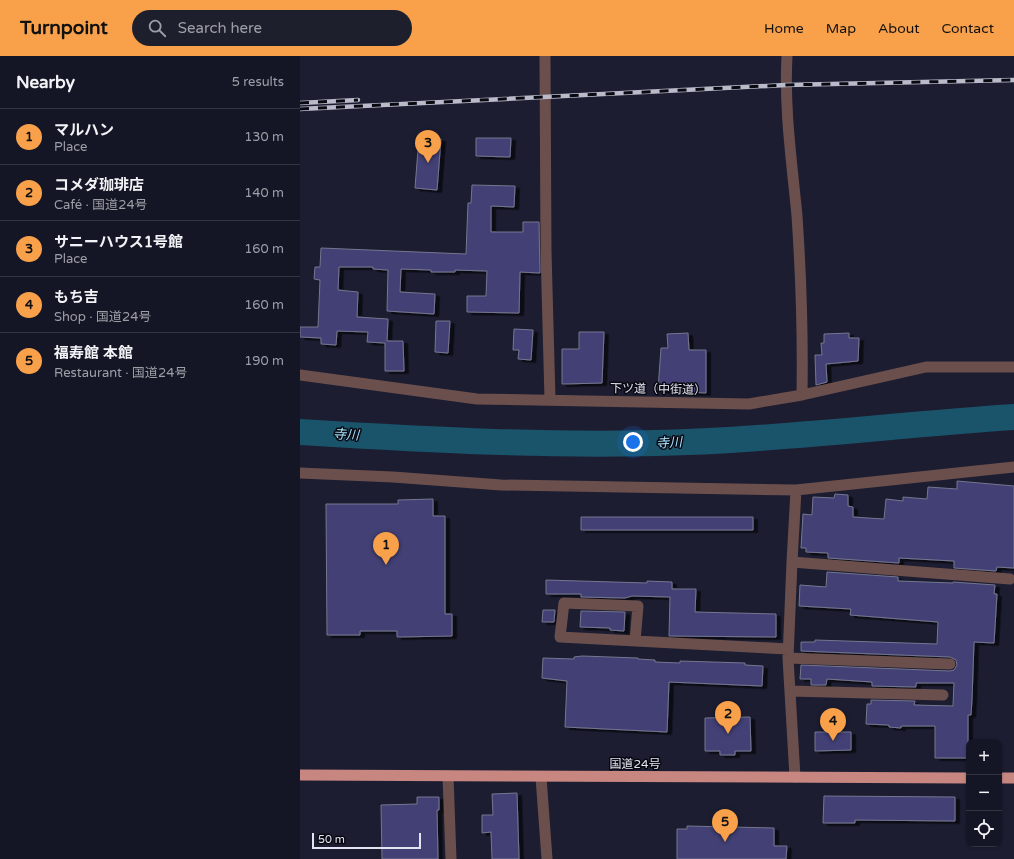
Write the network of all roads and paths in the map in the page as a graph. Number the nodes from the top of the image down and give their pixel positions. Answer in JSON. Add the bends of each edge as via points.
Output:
{"nodes":[{"id":1,"x":545,"y":56,"type":"edge"},
{"id":2,"x":787,"y":56,"type":"edge"},
{"id":3,"x":1014,"y":368,"type":"edge"},
{"id":4,"x":300,"y":374,"type":"edge"},
{"id":5,"x":802,"y":395,"type":"junction"},
{"id":6,"x":550,"y":399,"type":"junction"},
{"id":7,"x":1014,"y":467,"type":"edge"},
{"id":8,"x":300,"y":473,"type":"edge"},
{"id":9,"x":796,"y":490,"type":"junction"},
{"id":10,"x":792,"y":562,"type":"junction"},
{"id":11,"x":1010,"y":579,"type":"dead end"},
{"id":12,"x":635,"y":641,"type":"junction"},
{"id":13,"x":788,"y":653,"type":"junction"},
{"id":14,"x":950,"y":664,"type":"dead end"},
{"id":15,"x":790,"y":691,"type":"junction"},
{"id":16,"x":943,"y":695,"type":"dead end"},
{"id":17,"x":300,"y":775,"type":"edge"},
{"id":18,"x":448,"y":776,"type":"junction"},
{"id":19,"x":541,"y":777,"type":"junction"},
{"id":20,"x":795,"y":777,"type":"junction"},
{"id":21,"x":966,"y":778,"type":"edge"},
{"id":22,"x":1002,"y":778,"type":"edge"},
{"id":23,"x":1014,"y":778,"type":"edge"},
{"id":24,"x":451,"y":859,"type":"edge"},
{"id":25,"x":547,"y":859,"type":"edge"}],
"edges":[{"from":1,"to":6,"type":"street"},
{"from":2,"to":5,"type":"street","via":[[786,85],[797,221],[803,348]]},
{"from":3,"to":5,"type":"street","name":"下ツ道（中街道）","via":[[926,367]]},
{"from":4,"to":6,"type":"street","name":"下ツ道（中街道）","via":[[477,399]]},
{"from":5,"to":6,"type":"street","name":"下ツ道（中街道）","via":[[749,404]]},
{"from":7,"to":9,"type":"street"},
{"from":8,"to":9,"type":"street","via":[[393,477],[501,486]]},
{"from":9,"to":10,"type":"street"},
{"from":10,"to":11,"type":"street"},
{"from":10,"to":13,"type":"street"},
{"from":12,"to":12,"type":"street","via":[[560,637],[564,603],[638,606]]},
{"from":12,"to":13,"type":"street"},
{"from":13,"to":14,"type":"street"},
{"from":13,"to":15,"type":"street"},
{"from":15,"to":16,"type":"street"},
{"from":15,"to":20,"type":"street"},
{"from":17,"to":18,"type":"highway","name":"国道24号"},
{"from":18,"to":19,"type":"highway","name":"国道24号"},
{"from":18,"to":24,"type":"street"},
{"from":19,"to":20,"type":"highway","name":"国道24号"},
{"from":19,"to":25,"type":"street"},
{"from":20,"to":21,"type":"highway","name":"国道24号"},
{"from":22,"to":23,"type":"highway"}]}
